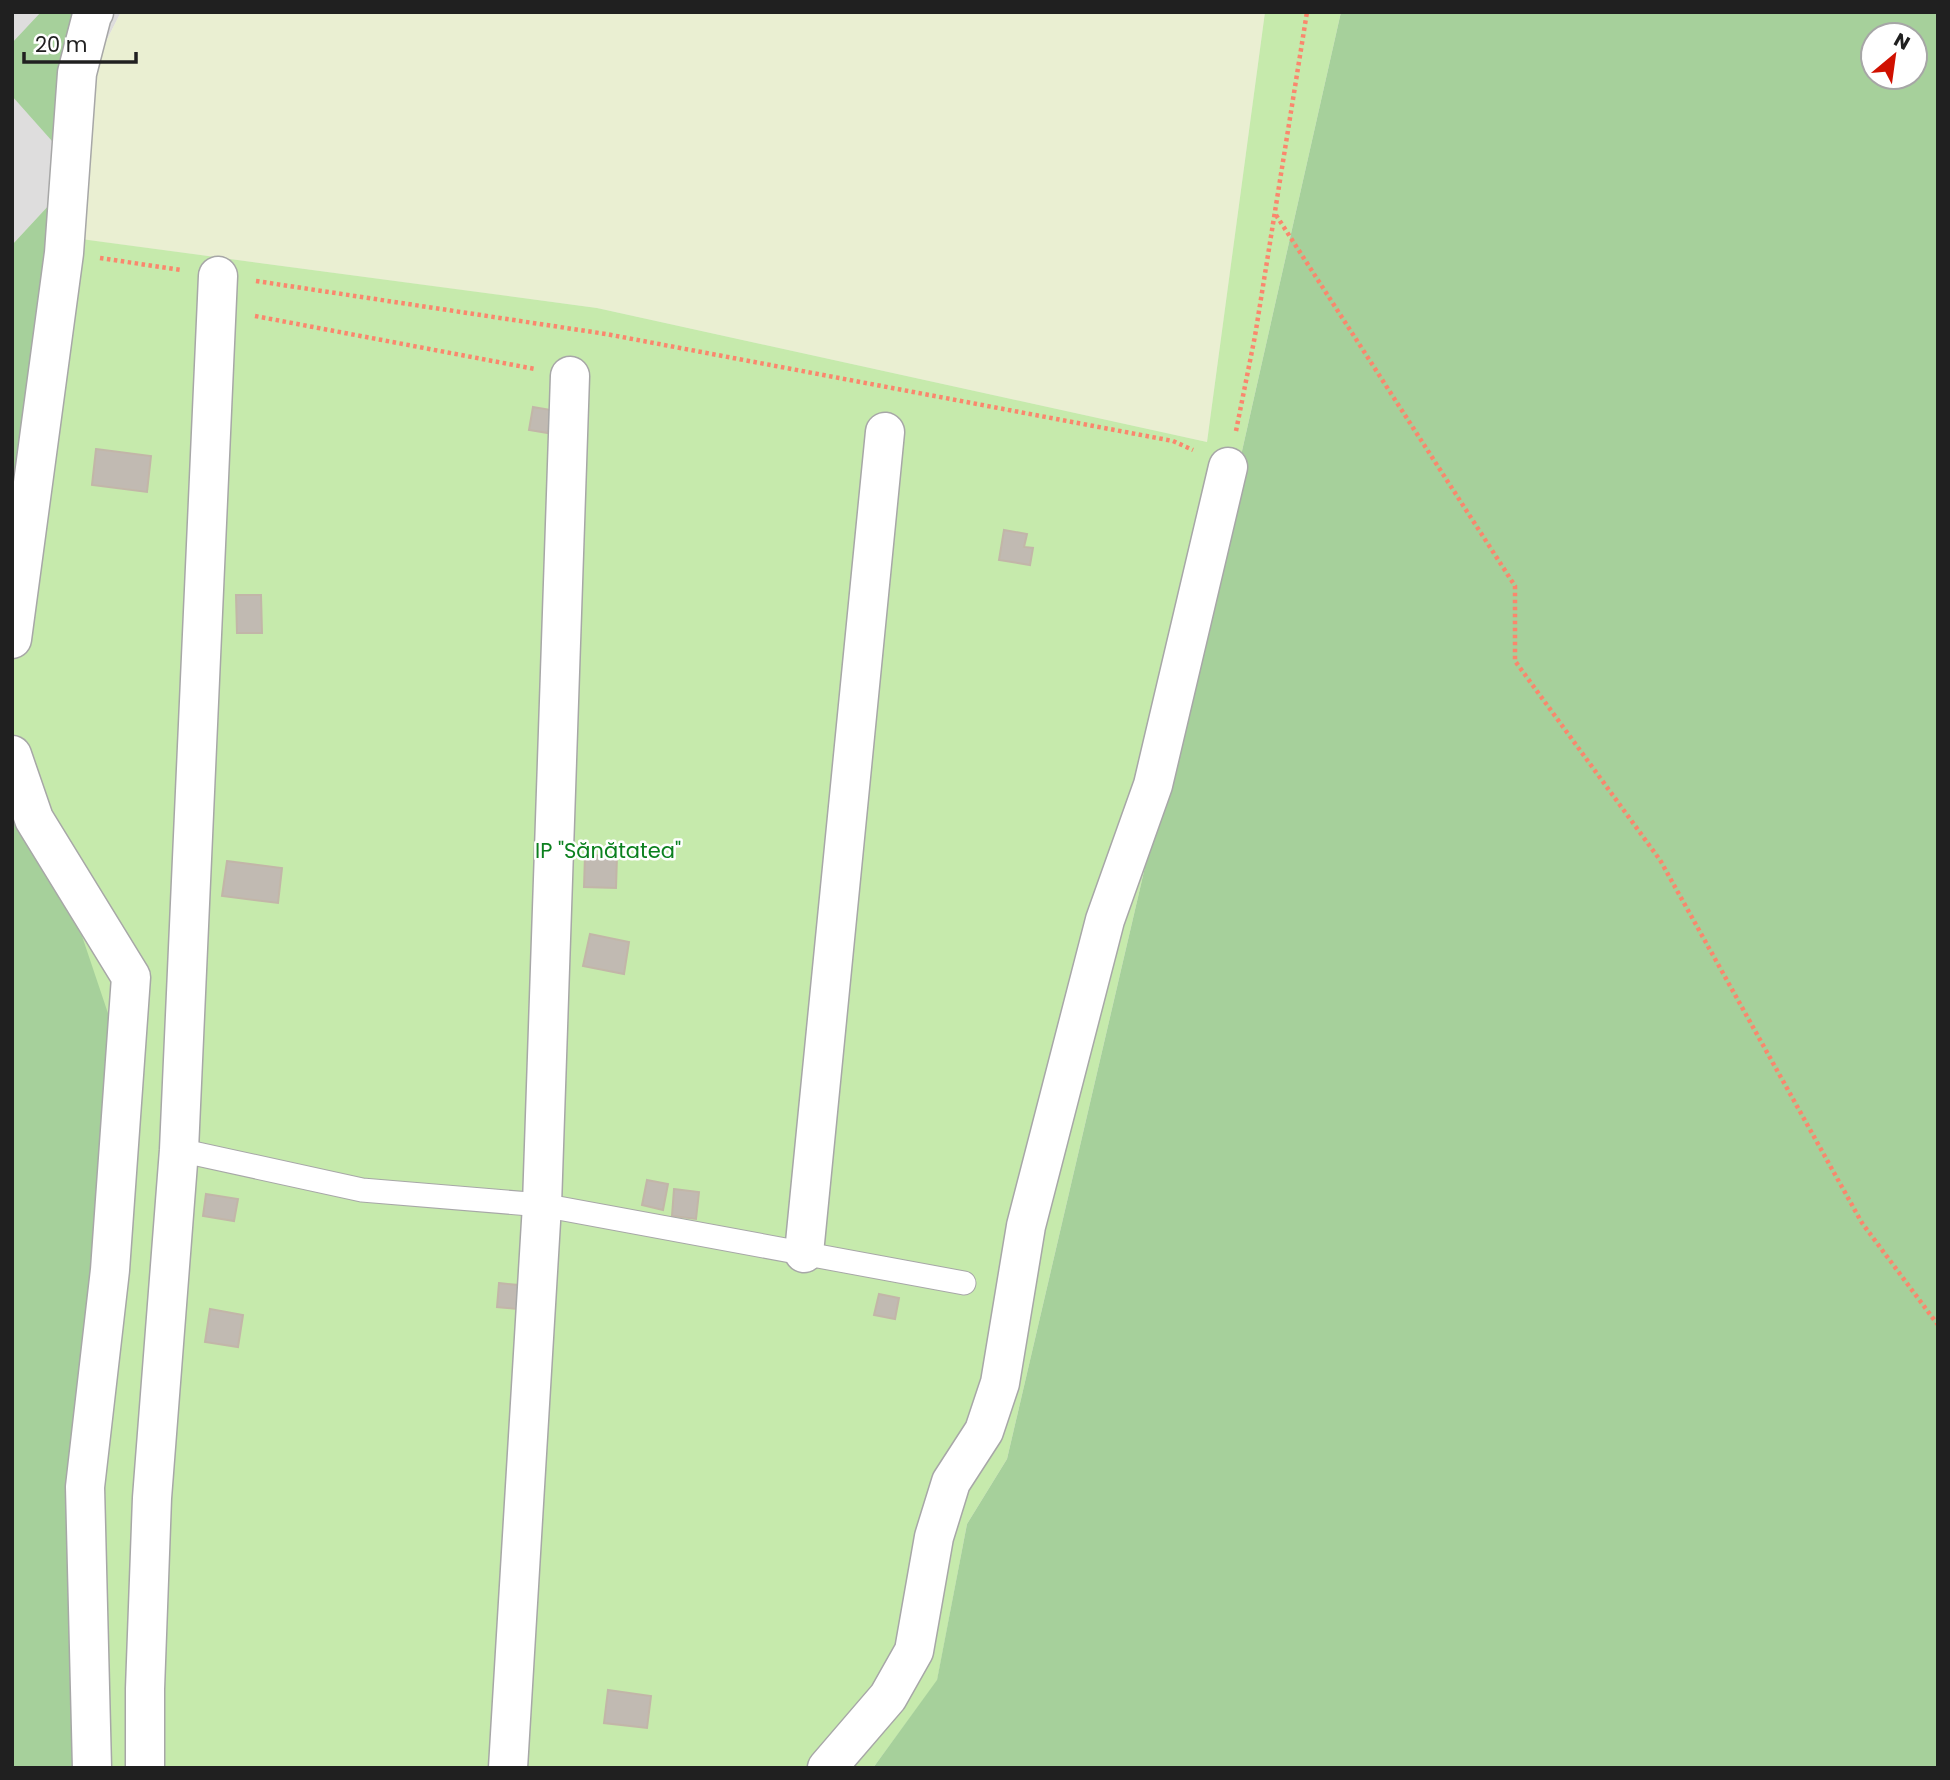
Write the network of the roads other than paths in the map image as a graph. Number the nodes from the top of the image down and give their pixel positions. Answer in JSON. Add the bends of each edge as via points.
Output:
{"nodes":[{"id":1,"x":94,"y":12,"type":"edge"},
{"id":2,"x":217,"y":292,"type":"road end"},
{"id":3,"x":570,"y":376,"type":"road end"},
{"id":4,"x":885,"y":432,"type":"dead end"},
{"id":5,"x":1228,"y":467,"type":"road end"},
{"id":6,"x":12,"y":639,"type":"edge"},
{"id":7,"x":12,"y":755,"type":"edge"},
{"id":8,"x":179,"y":1150,"type":"junction"},
{"id":9,"x":542,"y":1205,"type":"junction"},
{"id":10,"x":804,"y":1253,"type":"junction"},
{"id":11,"x":964,"y":1283,"type":"dead end"},
{"id":12,"x":92,"y":1768,"type":"edge"},
{"id":13,"x":145,"y":1768,"type":"edge"},
{"id":14,"x":508,"y":1768,"type":"edge"},
{"id":15,"x":827,"y":1768,"type":"edge"}],
"edges":[{"from":1,"to":6,"type":"street","via":[[77,73],[64,253]]},
{"from":2,"to":8,"type":"street"},
{"from":3,"to":9,"type":"street"},
{"from":4,"to":10,"type":"street"},
{"from":5,"to":15,"type":"street","via":[[1153,785],[1105,919],[1026,1226],[1000,1383],[984,1431],[951,1482],[934,1537],[914,1651],[888,1697]]},
{"from":7,"to":12,"type":"street","via":[[34,819],[131,977],[110,1270],[85,1487]]},
{"from":8,"to":9,"type":"lane","via":[[362,1190]]},
{"from":8,"to":13,"type":"street","via":[[152,1498]]},
{"from":9,"to":10,"type":"lane"},
{"from":9,"to":14,"type":"street"},
{"from":10,"to":11,"type":"lane"}]}
